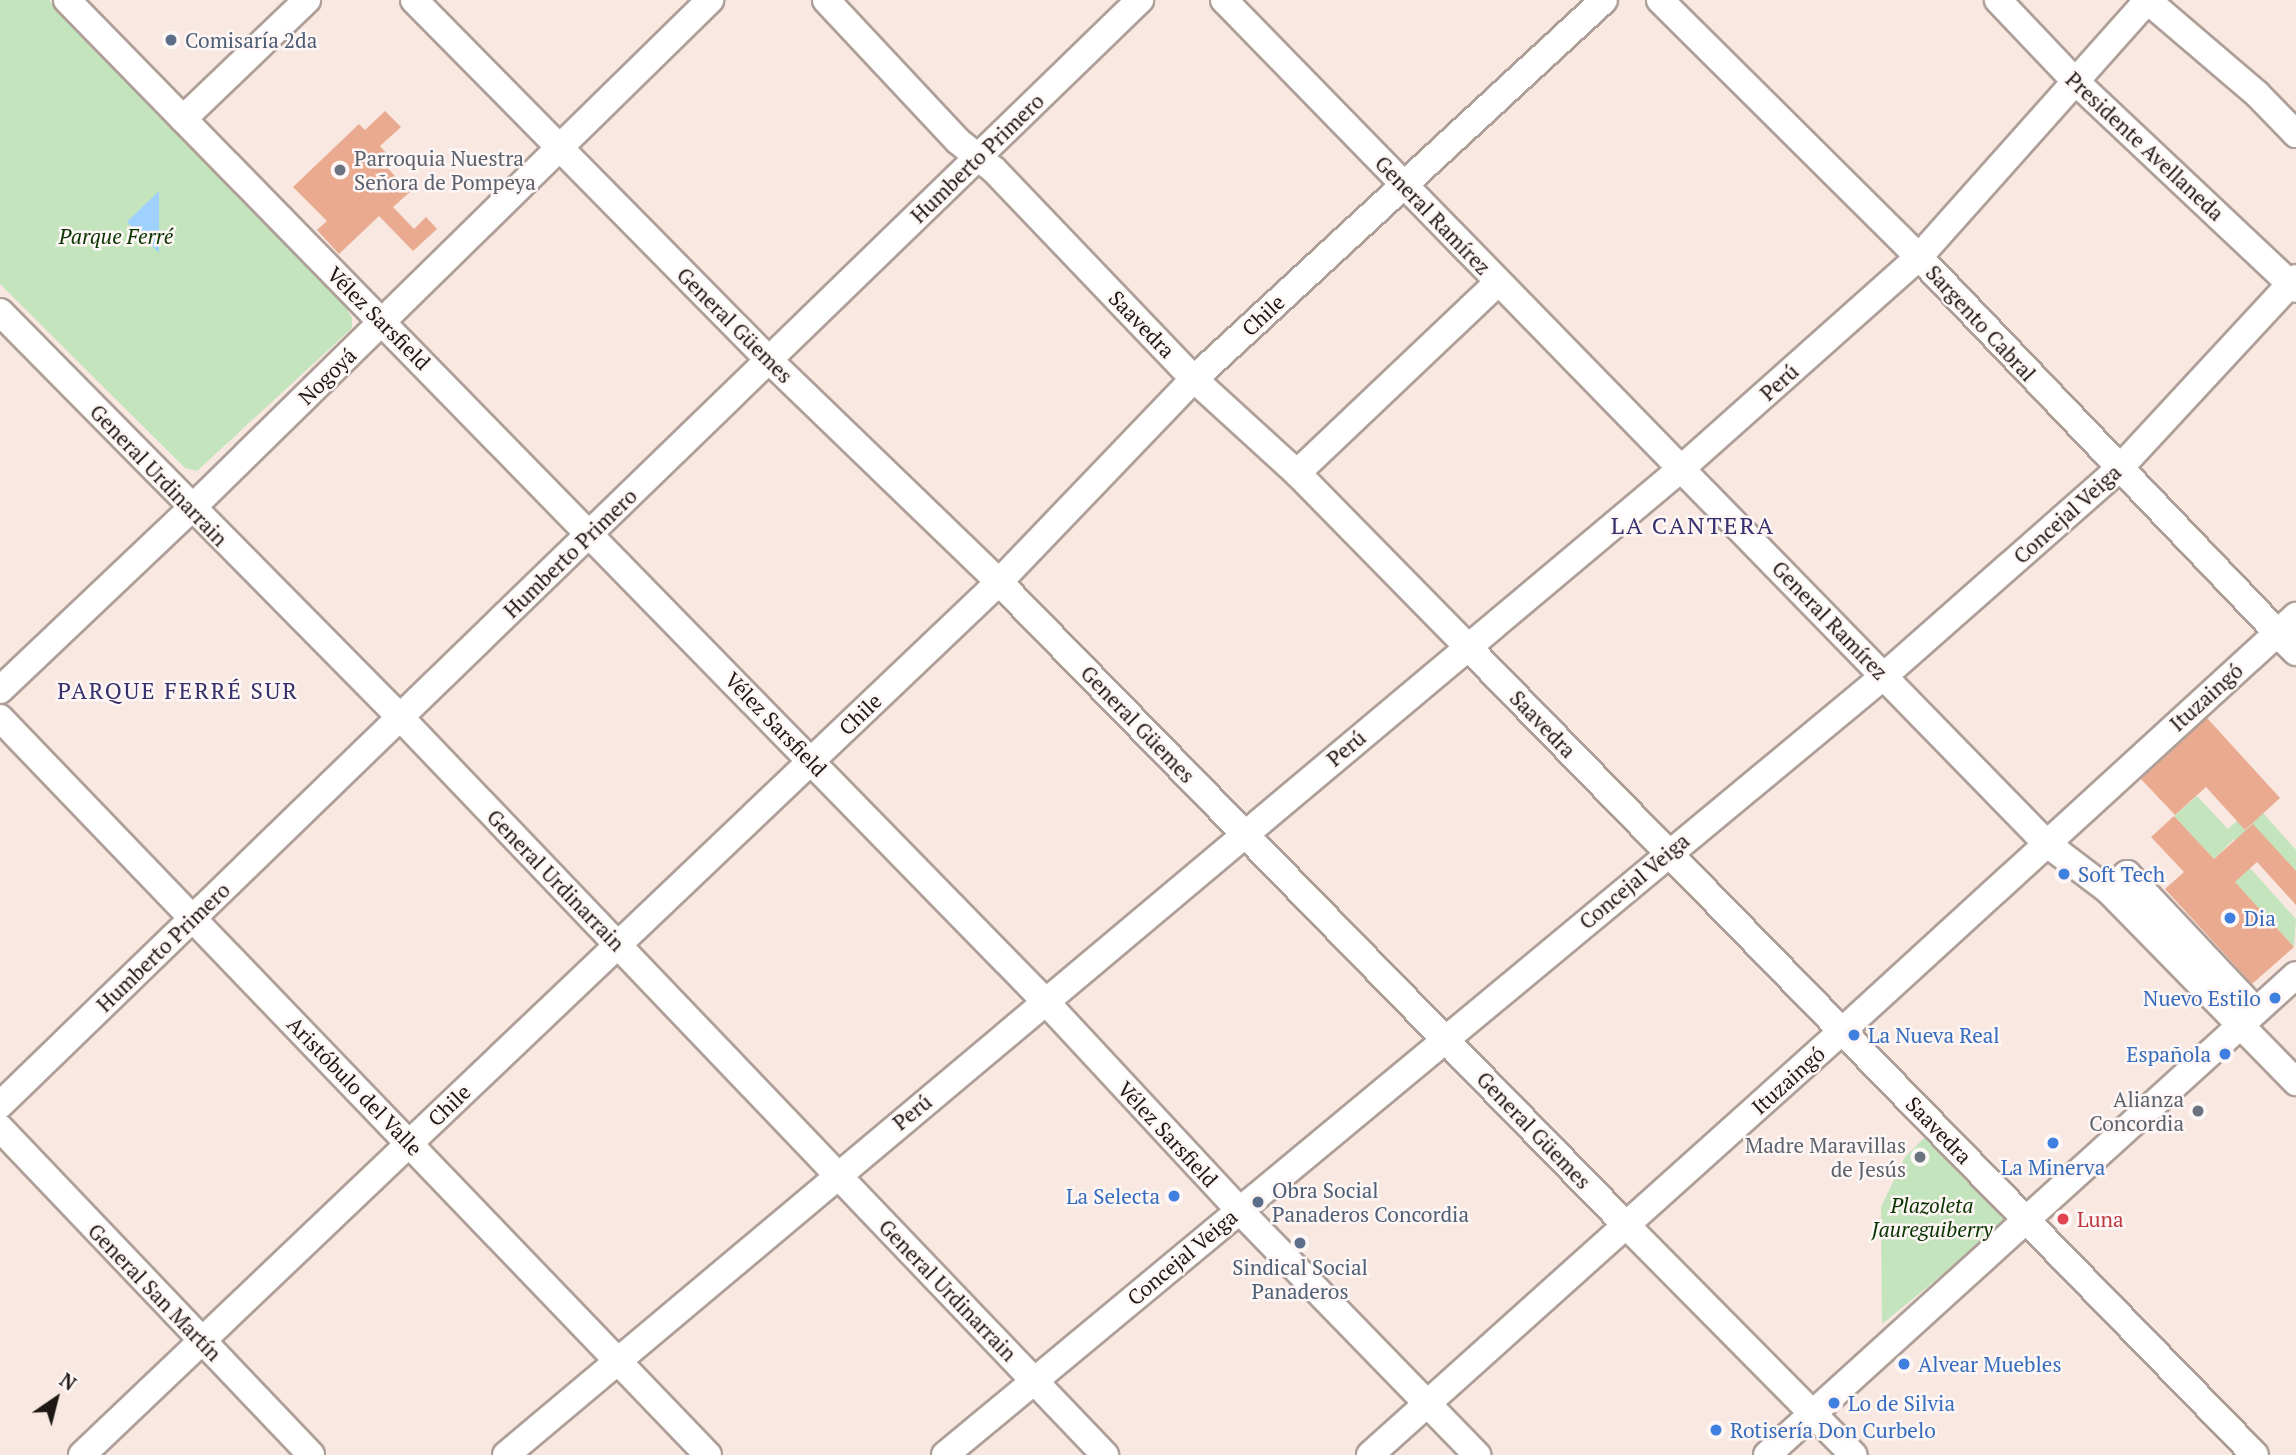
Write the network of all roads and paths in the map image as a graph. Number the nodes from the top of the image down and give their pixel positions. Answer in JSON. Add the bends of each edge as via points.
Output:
{"nodes":[{"id":1,"x":67,"y":0,"type":"edge"},
{"id":2,"x":307,"y":0,"type":"edge"},
{"id":3,"x":414,"y":0,"type":"edge"},
{"id":4,"x":710,"y":0,"type":"edge"},
{"id":5,"x":826,"y":0,"type":"edge"},
{"id":6,"x":1140,"y":0,"type":"edge"},
{"id":7,"x":1224,"y":0,"type":"edge"},
{"id":8,"x":1604,"y":0,"type":"edge"},
{"id":9,"x":1660,"y":0,"type":"edge"},
{"id":10,"x":1998,"y":0,"type":"edge"},
{"id":11,"x":2148,"y":0,"type":"edge"},
{"id":12,"x":2075,"y":81,"type":"junction"},
{"id":13,"x":183,"y":119,"type":"junction"},
{"id":14,"x":2296,"y":134,"type":"edge"},
{"id":15,"x":560,"y":145,"type":"junction"},
{"id":16,"x":977,"y":159,"type":"junction"},
{"id":17,"x":1404,"y":186,"type":"junction"},
{"id":18,"x":1919,"y":257,"type":"junction"},
{"id":19,"x":1498,"y":282,"type":"junction"},
{"id":20,"x":2294,"y":283,"type":"edge"},
{"id":21,"x":0,"y":312,"type":"edge"},
{"id":22,"x":382,"y":321,"type":"junction"},
{"id":23,"x":768,"y":359,"type":"junction"},
{"id":24,"x":1194,"y":379,"type":"junction"},
{"id":25,"x":1682,"y":468,"type":"junction"},
{"id":26,"x":2119,"y":469,"type":"junction"},
{"id":27,"x":1297,"y":474,"type":"junction"},
{"id":28,"x":192,"y":508,"type":"junction"},
{"id":29,"x":590,"y":533,"type":"junction"},
{"id":30,"x":999,"y":582,"type":"junction"},
{"id":31,"x":2287,"y":624,"type":"edge"},
{"id":32,"x":1467,"y":646,"type":"junction"},
{"id":33,"x":2296,"y":652,"type":"edge"},
{"id":34,"x":1884,"y":676,"type":"junction"},
{"id":35,"x":0,"y":690,"type":"edge"},
{"id":36,"x":400,"y":717,"type":"junction"},
{"id":37,"x":0,"y":718,"type":"edge"},
{"id":38,"x":811,"y":761,"type":"junction"},
{"id":39,"x":1245,"y":833,"type":"junction"},
{"id":40,"x":2046,"y":843,"type":"junction"},
{"id":41,"x":1668,"y":853,"type":"junction"},
{"id":42,"x":192,"y":918,"type":"junction"},
{"id":43,"x":618,"y":945,"type":"junction"},
{"id":44,"x":2296,"y":975,"type":"edge"},
{"id":45,"x":1046,"y":1002,"type":"junction"},
{"id":46,"x":2248,"y":1018,"type":"junction"},
{"id":47,"x":1841,"y":1032,"type":"junction"},
{"id":48,"x":1446,"y":1039,"type":"junction"},
{"id":49,"x":2296,"y":1082,"type":"edge"},
{"id":50,"x":0,"y":1105,"type":"edge"},
{"id":51,"x":0,"y":1128,"type":"edge"},
{"id":52,"x":411,"y":1143,"type":"junction"},
{"id":53,"x":837,"y":1174,"type":"junction"},
{"id":54,"x":1239,"y":1210,"type":"junction"},
{"id":55,"x":2025,"y":1220,"type":"junction"},
{"id":56,"x":1627,"y":1226,"type":"junction"},
{"id":57,"x":202,"y":1341,"type":"junction"},
{"id":58,"x":618,"y":1360,"type":"junction"},
{"id":59,"x":1034,"y":1380,"type":"junction"},
{"id":60,"x":1426,"y":1404,"type":"junction"},
{"id":61,"x":1813,"y":1413,"type":"junction"},
{"id":62,"x":82,"y":1455,"type":"edge"},
{"id":63,"x":311,"y":1455,"type":"edge"},
{"id":64,"x":506,"y":1455,"type":"edge"},
{"id":65,"x":708,"y":1455,"type":"edge"},
{"id":66,"x":945,"y":1455,"type":"edge"},
{"id":67,"x":1105,"y":1455,"type":"edge"},
{"id":68,"x":1370,"y":1455,"type":"edge"},
{"id":69,"x":1477,"y":1455,"type":"edge"},
{"id":70,"x":1767,"y":1455,"type":"edge"},
{"id":71,"x":1854,"y":1455,"type":"edge"},
{"id":72,"x":2255,"y":1455,"type":"edge"}],
"edges":[{"from":1,"to":13,"type":"street","name":"Vélez Sarsfield"},
{"from":2,"to":13,"type":"street"},
{"from":3,"to":15,"type":"street","name":"General Güemes"},
{"from":4,"to":15,"type":"street","name":"Nogoyá"},
{"from":5,"to":16,"type":"street","name":"Saavedra"},
{"from":6,"to":16,"type":"street","name":"Humberto Primero"},
{"from":7,"to":17,"type":"street","name":"General Ramírez"},
{"from":8,"to":17,"type":"street","name":"Chile"},
{"from":9,"to":18,"type":"street","name":"Sargento Cabral"},
{"from":10,"to":12,"type":"street","name":"Presidente Avellaneda"},
{"from":11,"to":12,"type":"street","name":"Perú"},
{"from":11,"to":14,"type":"street"},
{"from":12,"to":18,"type":"street","name":"Perú"},
{"from":12,"to":20,"type":"street","name":"Presidente Avellaneda"},
{"from":13,"to":22,"type":"street","name":"Vélez Sarsfield"},
{"from":15,"to":22,"type":"street","name":"Nogoyá"},
{"from":15,"to":23,"type":"street","name":"General Güemes"},
{"from":16,"to":23,"type":"street","name":"Humberto Primero"},
{"from":16,"to":24,"type":"street","name":"Saavedra","via":[[994,170]]},
{"from":17,"to":19,"type":"street","name":"General Ramírez"},
{"from":17,"to":24,"type":"street","name":"Chile"},
{"from":18,"to":25,"type":"street","name":"Perú"},
{"from":18,"to":26,"type":"street","name":"Sargento Cabral"},
{"from":19,"to":25,"type":"street","name":"General Ramírez"},
{"from":19,"to":27,"type":"street"},
{"from":20,"to":26,"type":"street","name":"Concejal Veiga"},
{"from":21,"to":28,"type":"street","name":"General Urdinarrain"},
{"from":22,"to":28,"type":"street","name":"Nogoyá"},
{"from":22,"to":29,"type":"street","name":"Vélez Sarsfield"},
{"from":23,"to":29,"type":"street","name":"Humberto Primero"},
{"from":23,"to":30,"type":"street","name":"General Güemes"},
{"from":24,"to":27,"type":"street","name":"Saavedra"},
{"from":24,"to":30,"type":"street","name":"Chile"},
{"from":25,"to":32,"type":"street","name":"Perú"},
{"from":25,"to":34,"type":"street","name":"General Ramírez"},
{"from":26,"to":31,"type":"street","name":"Sargento Cabral"},
{"from":26,"to":34,"type":"street","name":"Concejal Veiga"},
{"from":27,"to":32,"type":"street","name":"Saavedra"},
{"from":28,"to":35,"type":"street","name":"Nogoyá"},
{"from":28,"to":36,"type":"street","name":"General Urdinarrain"},
{"from":29,"to":36,"type":"street","name":"Humberto Primero"},
{"from":29,"to":38,"type":"street","name":"Vélez Sarsfield"},
{"from":30,"to":38,"type":"street","name":"Chile"},
{"from":30,"to":39,"type":"street","name":"General Güemes"},
{"from":31,"to":33,"type":"street","name":"Sargento Cabral"},
{"from":31,"to":40,"type":"street","name":"Ituzaingó"},
{"from":32,"to":39,"type":"street","name":"Perú"},
{"from":32,"to":41,"type":"street","name":"Saavedra"},
{"from":34,"to":40,"type":"street","name":"General Ramírez"},
{"from":34,"to":41,"type":"street","name":"Concejal Veiga"},
{"from":36,"to":42,"type":"street","name":"Humberto Primero"},
{"from":36,"to":43,"type":"street","name":"General Urdinarrain"},
{"from":37,"to":42,"type":"street","name":"Aristóbulo del Valle"},
{"from":38,"to":43,"type":"street","name":"Chile"},
{"from":38,"to":45,"type":"street","name":"Vélez Sarsfield"},
{"from":39,"to":45,"type":"street","name":"Perú"},
{"from":39,"to":48,"type":"street","name":"General Güemes"},
{"from":40,"to":46,"type":"street","name":"General Ramírez","via":[[2108,890],[2127,874]]},
{"from":40,"to":47,"type":"street","name":"Ituzaingó"},
{"from":41,"to":47,"type":"street","name":"Saavedra"},
{"from":41,"to":48,"type":"street","name":"Concejal Veiga"},
{"from":42,"to":50,"type":"street","name":"Humberto Primero"},
{"from":42,"to":52,"type":"street","name":"Aristóbulo del Valle"},
{"from":43,"to":52,"type":"street","name":"Chile"},
{"from":43,"to":53,"type":"street","name":"General Urdinarrain"},
{"from":44,"to":46,"type":"street"},
{"from":45,"to":53,"type":"street","name":"Perú"},
{"from":45,"to":54,"type":"street","name":"Vélez Sarsfield"},
{"from":46,"to":49,"type":"street"},
{"from":46,"to":55,"type":"street"},
{"from":47,"to":55,"type":"street","name":"Saavedra"},
{"from":47,"to":56,"type":"street","name":"Ituzaingó"},
{"from":48,"to":54,"type":"street","name":"Concejal Veiga"},
{"from":48,"to":56,"type":"street","name":"General Güemes"},
{"from":51,"to":57,"type":"street","name":"General San Martín"},
{"from":52,"to":57,"type":"street","name":"Chile"},
{"from":52,"to":58,"type":"street","name":"Aristóbulo del Valle"},
{"from":53,"to":58,"type":"street","name":"Perú"},
{"from":53,"to":59,"type":"street","name":"General Urdinarrain"},
{"from":54,"to":59,"type":"street","name":"Concejal Veiga"},
{"from":54,"to":60,"type":"street","name":"Vélez Sarsfield"},
{"from":55,"to":61,"type":"street"},
{"from":55,"to":72,"type":"street","name":"Saavedra"},
{"from":56,"to":60,"type":"street","name":"Ituzaingó"},
{"from":56,"to":61,"type":"street","name":"General Güemes"},
{"from":57,"to":62,"type":"street","name":"Chile"},
{"from":57,"to":63,"type":"street","name":"General San Martín"},
{"from":58,"to":64,"type":"street","name":"Perú"},
{"from":58,"to":65,"type":"street","name":"Aristóbulo del Valle"},
{"from":59,"to":66,"type":"street","name":"Concejal Veiga"},
{"from":59,"to":67,"type":"street","name":"General Urdinarrain"},
{"from":60,"to":68,"type":"street","name":"Ituzaingó"},
{"from":60,"to":69,"type":"street","name":"Vélez Sarsfield"},
{"from":61,"to":70,"type":"street"},
{"from":61,"to":71,"type":"street","name":"General Güemes"}]}
